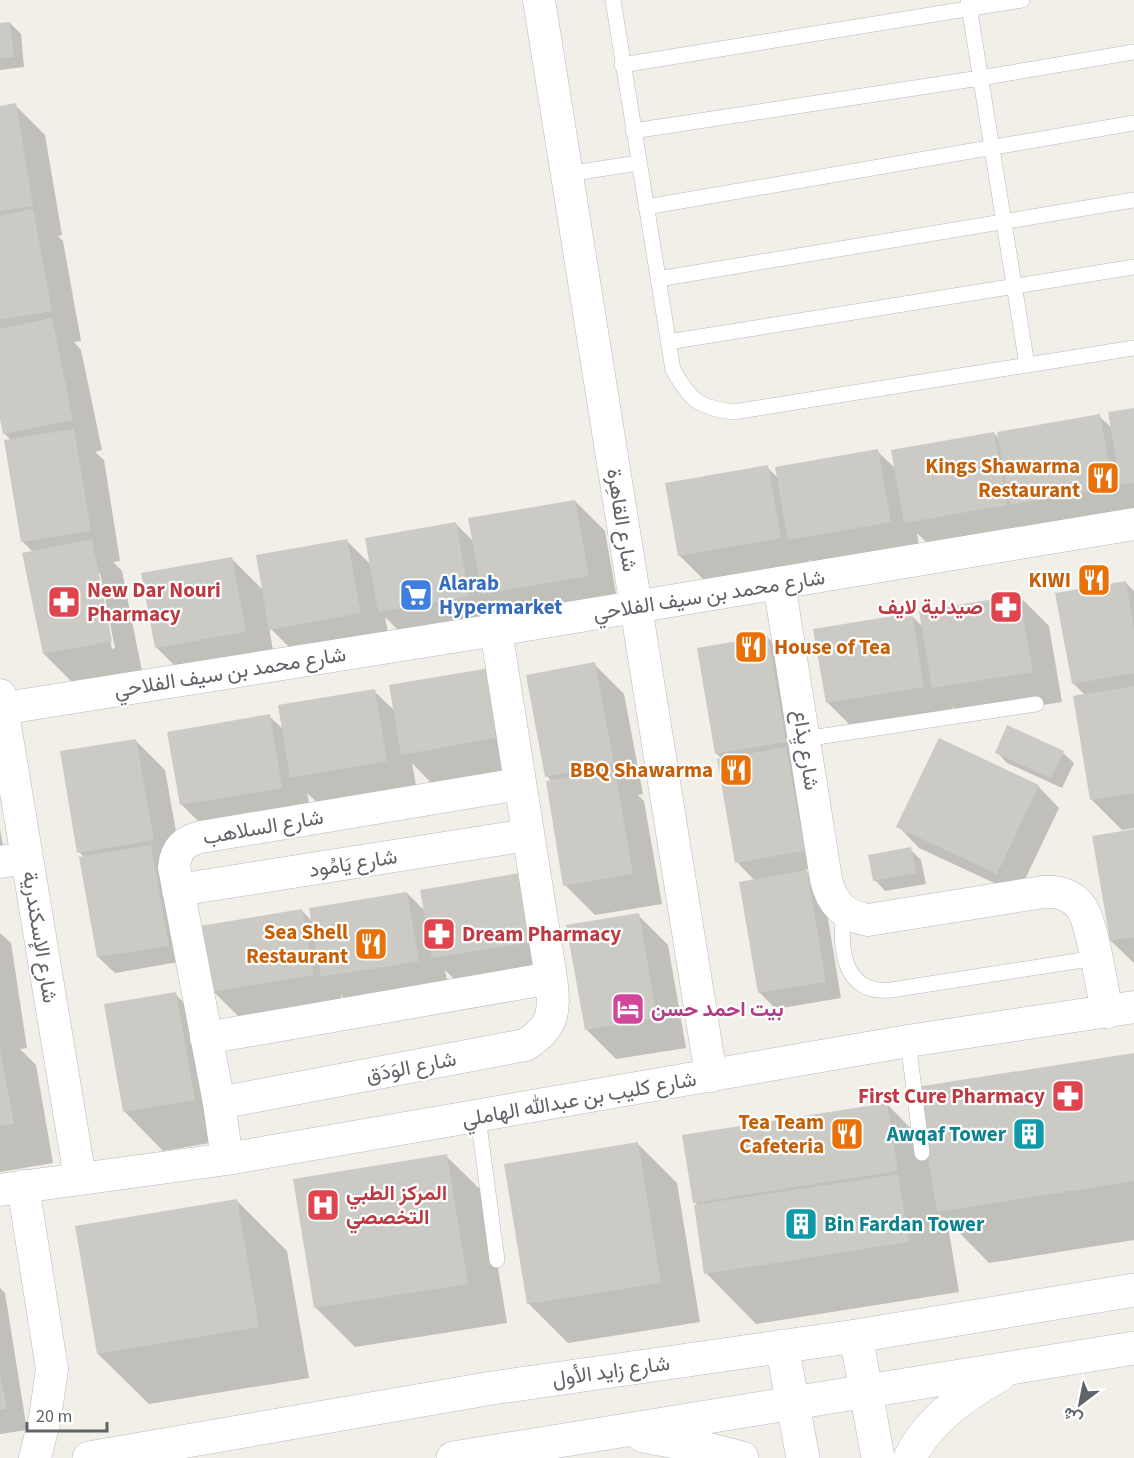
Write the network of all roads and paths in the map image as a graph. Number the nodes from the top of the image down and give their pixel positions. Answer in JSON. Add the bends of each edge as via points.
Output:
{"nodes":[{"id":1,"x":539,"y":0,"type":"edge"},
{"id":2,"x":613,"y":0,"type":"edge"},
{"id":3,"x":1022,"y":0,"type":"edge"},
{"id":4,"x":969,"y":5,"type":"edge"},
{"id":5,"x":1134,"y":52,"type":"edge"},
{"id":6,"x":622,"y":65,"type":"junction"},
{"id":7,"x":980,"y":78,"type":"junction"},
{"id":8,"x":1134,"y":123,"type":"edge"},
{"id":9,"x":633,"y":131,"type":"junction"},
{"id":10,"x":992,"y":147,"type":"junction"},
{"id":11,"x":638,"y":163,"type":"junction"},
{"id":12,"x":567,"y":174,"type":"junction"},
{"id":13,"x":1134,"y":200,"type":"edge"},
{"id":14,"x":646,"y":207,"type":"junction"},
{"id":15,"x":1004,"y":223,"type":"junction"},
{"id":16,"x":1134,"y":267,"type":"edge"},
{"id":17,"x":658,"y":279,"type":"junction"},
{"id":18,"x":1014,"y":286,"type":"junction"},
{"id":19,"x":668,"y":342,"type":"junction"},
{"id":20,"x":1134,"y":348,"type":"edge"},
{"id":21,"x":1027,"y":365,"type":"junction"},
{"id":22,"x":1134,"y":525,"type":"edge"},
{"id":23,"x":779,"y":583,"type":"junction"},
{"id":24,"x":636,"y":606,"type":"junction"},
{"id":25,"x":496,"y":630,"type":"junction"},
{"id":26,"x":1,"y":704,"type":"edge"},
{"id":27,"x":1036,"y":704,"type":"dead end"},
{"id":28,"x":804,"y":739,"type":"junction"},
{"id":29,"x":519,"y":784,"type":"junction"},
{"id":30,"x":527,"y":835,"type":"junction"},
{"id":31,"x":13,"y":860,"type":"edge"},
{"id":32,"x":177,"y":883,"type":"junction"},
{"id":33,"x":844,"y":912,"type":"junction"},
{"id":34,"x":1096,"y":958,"type":"junction"},
{"id":35,"x":552,"y":985,"type":"junction"},
{"id":36,"x":1120,"y":1010,"type":"edge"},
{"id":37,"x":206,"y":1038,"type":"junction"},
{"id":38,"x":908,"y":1041,"type":"junction"},
{"id":39,"x":711,"y":1076,"type":"junction"},
{"id":40,"x":219,"y":1103,"type":"junction"},
{"id":41,"x":478,"y":1117,"type":"junction"},
{"id":42,"x":922,"y":1153,"type":"dead end"},
{"id":43,"x":227,"y":1159,"type":"junction"},
{"id":44,"x":80,"y":1178,"type":"junction"},
{"id":45,"x":11,"y":1188,"type":"edge"},
{"id":46,"x":497,"y":1260,"type":"dead end"},
{"id":47,"x":1134,"y":1290,"type":"edge"},
{"id":48,"x":856,"y":1336,"type":"junction"},
{"id":49,"x":782,"y":1346,"type":"junction"},
{"id":50,"x":1134,"y":1348,"type":"edge"},
{"id":51,"x":1013,"y":1367,"type":"junction"},
{"id":52,"x":866,"y":1392,"type":"junction"},
{"id":53,"x":792,"y":1405,"type":"junction"},
{"id":54,"x":620,"y":1431,"type":"junction"},
{"id":55,"x":35,"y":1458,"type":"edge"},
{"id":56,"x":89,"y":1458,"type":"edge"},
{"id":57,"x":453,"y":1458,"type":"edge"},
{"id":58,"x":742,"y":1458,"type":"edge"},
{"id":59,"x":803,"y":1458,"type":"edge"},
{"id":60,"x":878,"y":1458,"type":"edge"},
{"id":61,"x":910,"y":1458,"type":"edge"}],
"edges":[{"from":1,"to":12,"type":"street","name":"شارع القاهِرة"},
{"from":2,"to":6,"type":"lane"},
{"from":3,"to":4,"type":"lane"},
{"from":4,"to":6,"type":"lane"},
{"from":4,"to":7,"type":"lane"},
{"from":5,"to":7,"type":"lane"},
{"from":6,"to":9,"type":"lane"},
{"from":7,"to":9,"type":"lane"},
{"from":7,"to":10,"type":"lane"},
{"from":8,"to":10,"type":"lane"},
{"from":9,"to":11,"type":"lane"},
{"from":10,"to":14,"type":"lane"},
{"from":10,"to":15,"type":"lane"},
{"from":11,"to":12,"type":"lane"},
{"from":11,"to":14,"type":"lane"},
{"from":12,"to":24,"type":"street","name":"شارع القاهِرة"},
{"from":13,"to":15,"type":"lane"},
{"from":14,"to":17,"type":"lane"},
{"from":15,"to":17,"type":"lane"},
{"from":15,"to":18,"type":"lane"},
{"from":16,"to":18,"type":"lane"},
{"from":17,"to":19,"type":"lane"},
{"from":18,"to":19,"type":"lane"},
{"from":18,"to":21,"type":"lane"},
{"from":19,"to":21,"type":"lane","via":[[673,370],[688,394],[711,409],[733,412]]},
{"from":20,"to":21,"type":"lane"},
{"from":22,"to":23,"type":"street","name":"شارع محمد بن سيف الفلاحي"},
{"from":23,"to":24,"type":"street","name":"شارع محمد بن سيف الفلاحي"},
{"from":23,"to":28,"type":"street","name":"شارع يِذاع"},
{"from":24,"to":25,"type":"street","name":"شارع محمد بن سيف الفلاحي"},
{"from":24,"to":39,"type":"street","name":"شارع القاهِرة"},
{"from":25,"to":26,"type":"street","name":"شارع محمد بن سيف الفلاحي"},
{"from":25,"to":29,"type":"street","name":"شارع الوَدَق"},
{"from":26,"to":31,"type":"street","name":"شارع الإسكندرية"},
{"from":27,"to":28,"type":"lane"},
{"from":28,"to":33,"type":"street","name":"شارع يِذاع","via":[[829,892]]},
{"from":29,"to":30,"type":"street","name":"شارع الوَدَق"},
{"from":29,"to":32,"type":"street","name":"شارع السلاهب","via":[[193,839],[179,849],[174,867]]},
{"from":30,"to":32,"type":"street","name":"شارع يَامُود"},
{"from":30,"to":35,"type":"street","name":"شارع الوَدَق"},
{"from":31,"to":44,"type":"street","name":"شارع الإسكندرية"},
{"from":32,"to":37,"type":"street","name":"شارع السلاهب"},
{"from":33,"to":34,"type":"street","via":[[868,920],[1052,892],[1069,897],[1082,908]]},
{"from":33,"to":34,"type":"lane","via":[[842,941],[848,969],[853,978],[870,990]]},
{"from":34,"to":36,"type":"street"},
{"from":35,"to":37,"type":"street"},
{"from":35,"to":40,"type":"street","name":"شارع الوَدَق","via":[[549,1024],[525,1045]]},
{"from":36,"to":38,"type":"street","name":"شارع كليب بن عبدالله الهاملي"},
{"from":37,"to":40,"type":"street","name":"شارع السلاهب"},
{"from":38,"to":39,"type":"street","name":"شارع كليب بن عبدالله الهاملي"},
{"from":38,"to":42,"type":"lane"},
{"from":39,"to":41,"type":"street","name":"شارع كليب بن عبدالله الهاملي"},
{"from":40,"to":43,"type":"street","name":"شارع السلاهب"},
{"from":41,"to":43,"type":"street","name":"شارع كليب بن عبدالله الهاملي"},
{"from":41,"to":46,"type":"lane"},
{"from":43,"to":44,"type":"street","name":"شارع كليب بن عبدالله الهاملي"},
{"from":44,"to":45,"type":"street","name":"شارع كليب بن عبدالله الهاملي"},
{"from":45,"to":55,"type":"street","name":"شارع كليب بن عبدالله الهاملي","via":[[52,1369]]},
{"from":47,"to":48,"type":"main road","name":"شارع زايد الأول"},
{"from":48,"to":49,"type":"main road","name":"شارع زايد الأول"},
{"from":48,"to":52,"type":"main road"},
{"from":49,"to":53,"type":"main road"},
{"from":49,"to":56,"type":"main road","name":"شارع زايد الأول","via":[[492,1388]]},
{"from":50,"to":51,"type":"main road"},
{"from":51,"to":52,"type":"main road"},
{"from":51,"to":61,"type":"main road","via":[[959,1402],[926,1432]]},
{"from":52,"to":53,"type":"main road"},
{"from":52,"to":60,"type":"main road"},
{"from":53,"to":54,"type":"main road"},
{"from":53,"to":59,"type":"main road"},
{"from":54,"to":57,"type":"main road"},
{"from":54,"to":58,"type":"main road"}]}
